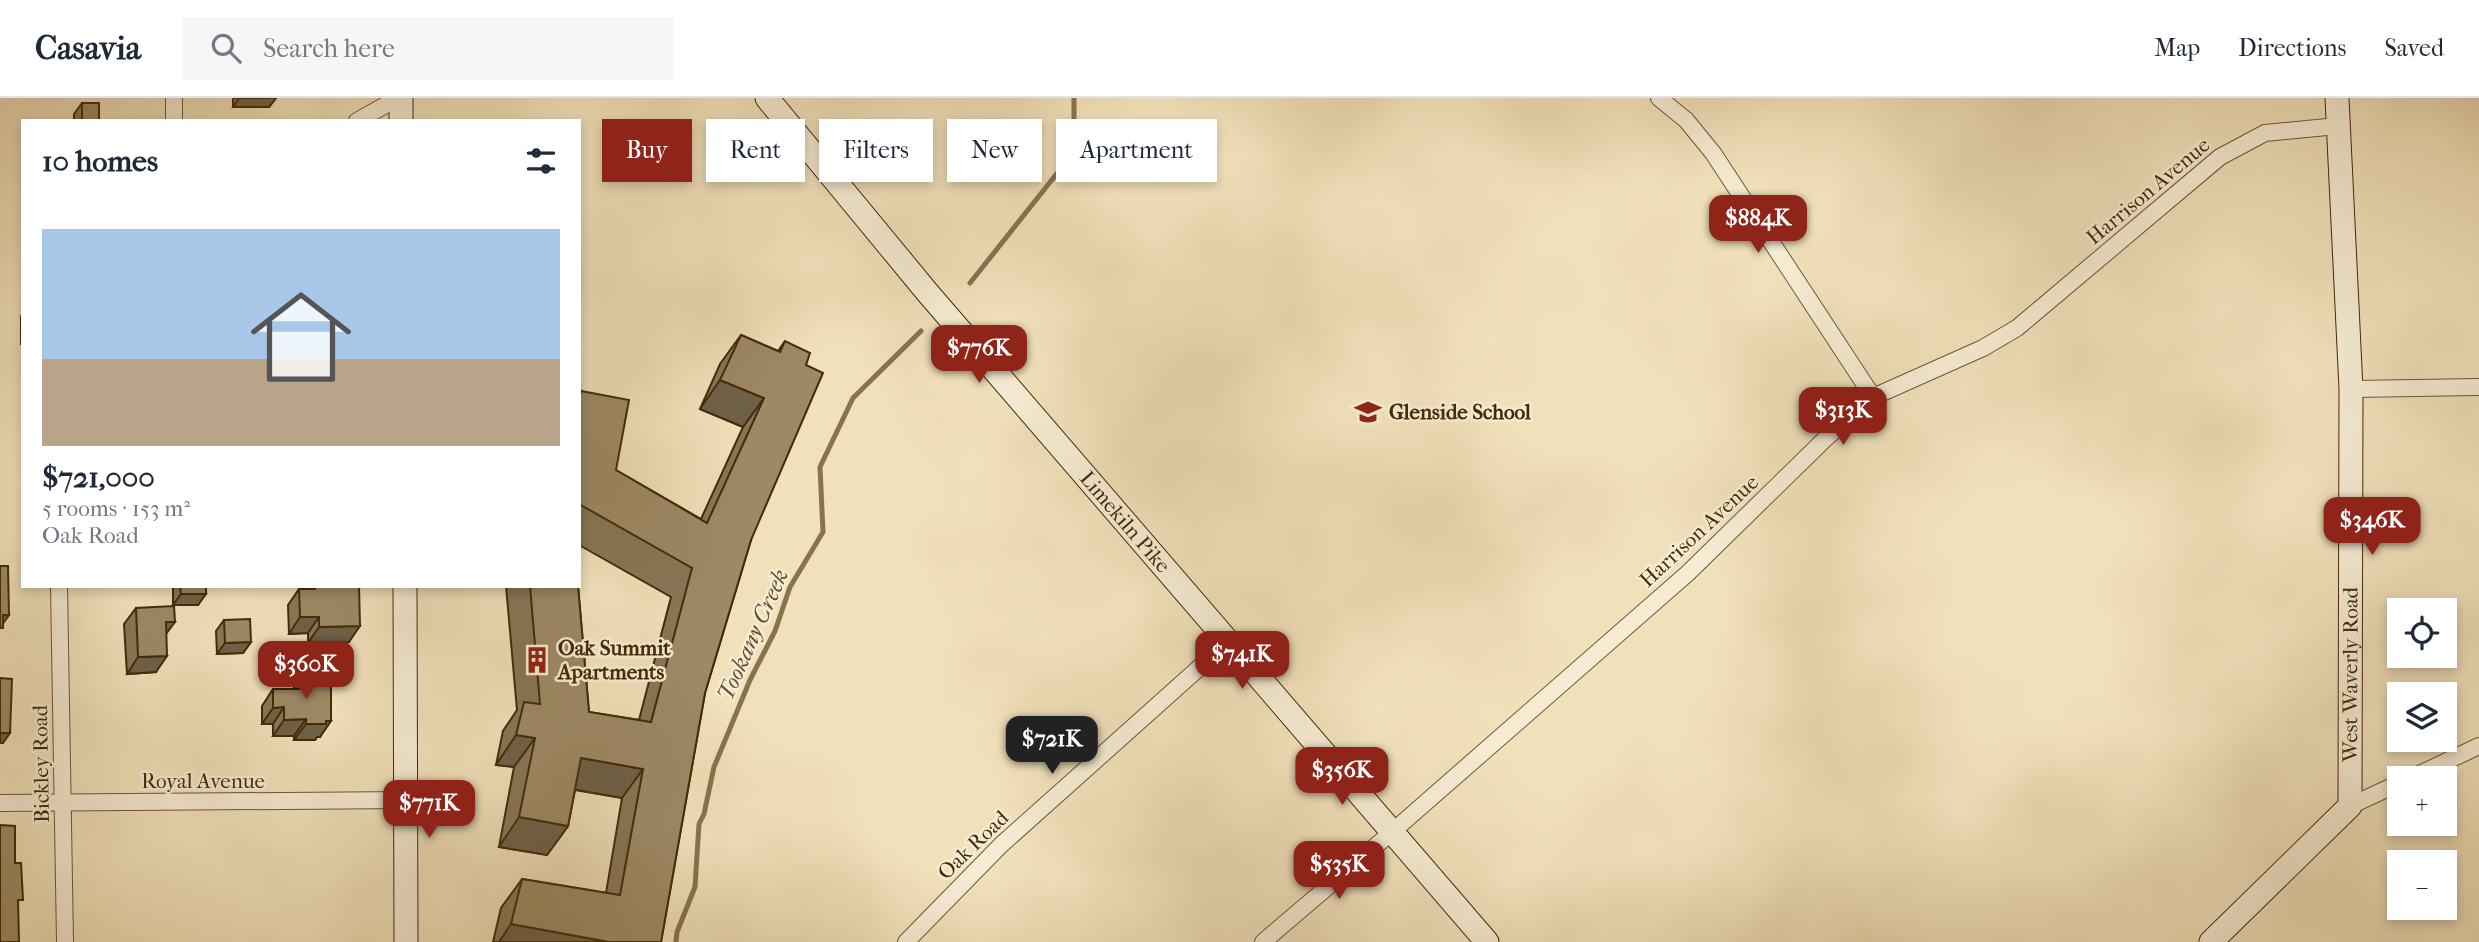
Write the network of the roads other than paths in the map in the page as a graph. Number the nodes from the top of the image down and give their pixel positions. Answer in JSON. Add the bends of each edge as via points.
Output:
{"nodes":[{"id":1,"x":174,"y":98,"type":"edge"},
{"id":2,"x":400,"y":98,"type":"edge"},
{"id":3,"x":766,"y":98,"type":"edge"},
{"id":4,"x":1659,"y":98,"type":"edge"},
{"id":5,"x":2337,"y":98,"type":"edge"},
{"id":6,"x":174,"y":119,"type":"edge"},
{"id":7,"x":361,"y":119,"type":"edge"},
{"id":8,"x":401,"y":119,"type":"edge"},
{"id":9,"x":2337,"y":126,"type":"junction"},
{"id":10,"x":2479,"y":387,"type":"edge"},
{"id":11,"x":2351,"y":389,"type":"junction"},
{"id":12,"x":1873,"y":397,"type":"junction"},
{"id":13,"x":59,"y":588,"type":"edge"},
{"id":14,"x":405,"y":588,"type":"edge"},
{"id":15,"x":1228,"y":642,"type":"junction"},
{"id":16,"x":2479,"y":746,"type":"edge"},
{"id":17,"x":2437,"y":766,"type":"edge"},
{"id":18,"x":2387,"y":789,"type":"edge"},
{"id":19,"x":407,"y":800,"type":"junction"},
{"id":20,"x":0,"y":803,"type":"edge"},
{"id":21,"x":63,"y":803,"type":"junction"},
{"id":22,"x":2350,"y":806,"type":"junction"},
{"id":23,"x":1392,"y":832,"type":"junction"},
{"id":24,"x":65,"y":942,"type":"edge"},
{"id":25,"x":406,"y":942,"type":"edge"},
{"id":26,"x":906,"y":942,"type":"edge"},
{"id":27,"x":1263,"y":942,"type":"edge"},
{"id":28,"x":1487,"y":942,"type":"edge"},
{"id":29,"x":2211,"y":942,"type":"edge"}],
"edges":[{"from":1,"to":6,"type":"street"},
{"from":2,"to":7,"type":"street"},
{"from":2,"to":8,"type":"main road"},
{"from":3,"to":15,"type":"main road","name":"Limekiln Pike"},
{"from":4,"to":12,"type":"street","via":[[1686,120],[1713,153]]},
{"from":5,"to":9,"type":"main road","name":"West Waverly Road"},
{"from":9,"to":11,"type":"main road","name":"West Waverly Road"},
{"from":9,"to":12,"type":"street","name":"Harrison Avenue","via":[[2265,133],[2234,148],[2017,328]]},
{"from":10,"to":11,"type":"street"},
{"from":11,"to":22,"type":"main road","name":"West Waverly Road"},
{"from":12,"to":23,"type":"street","name":"Harrison Avenue","via":[[1688,573]]},
{"from":13,"to":21,"type":"street","name":"Bickley Road"},
{"from":14,"to":19,"type":"main road"},
{"from":15,"to":23,"type":"main road","name":"Limekiln Pike"},
{"from":15,"to":26,"type":"street","name":"Oak Road","via":[[1001,845]]},
{"from":16,"to":17,"type":"street"},
{"from":18,"to":22,"type":"street"},
{"from":19,"to":21,"type":"street","name":"Royal Avenue"},
{"from":19,"to":25,"type":"main road"},
{"from":20,"to":21,"type":"street","name":"Royal Avenue"},
{"from":21,"to":24,"type":"street","name":"Bickley Road"},
{"from":22,"to":29,"type":"main road"},
{"from":23,"to":27,"type":"street","name":"Harrison Avenue"},
{"from":23,"to":28,"type":"main road","name":"Limekiln Pike"}]}
